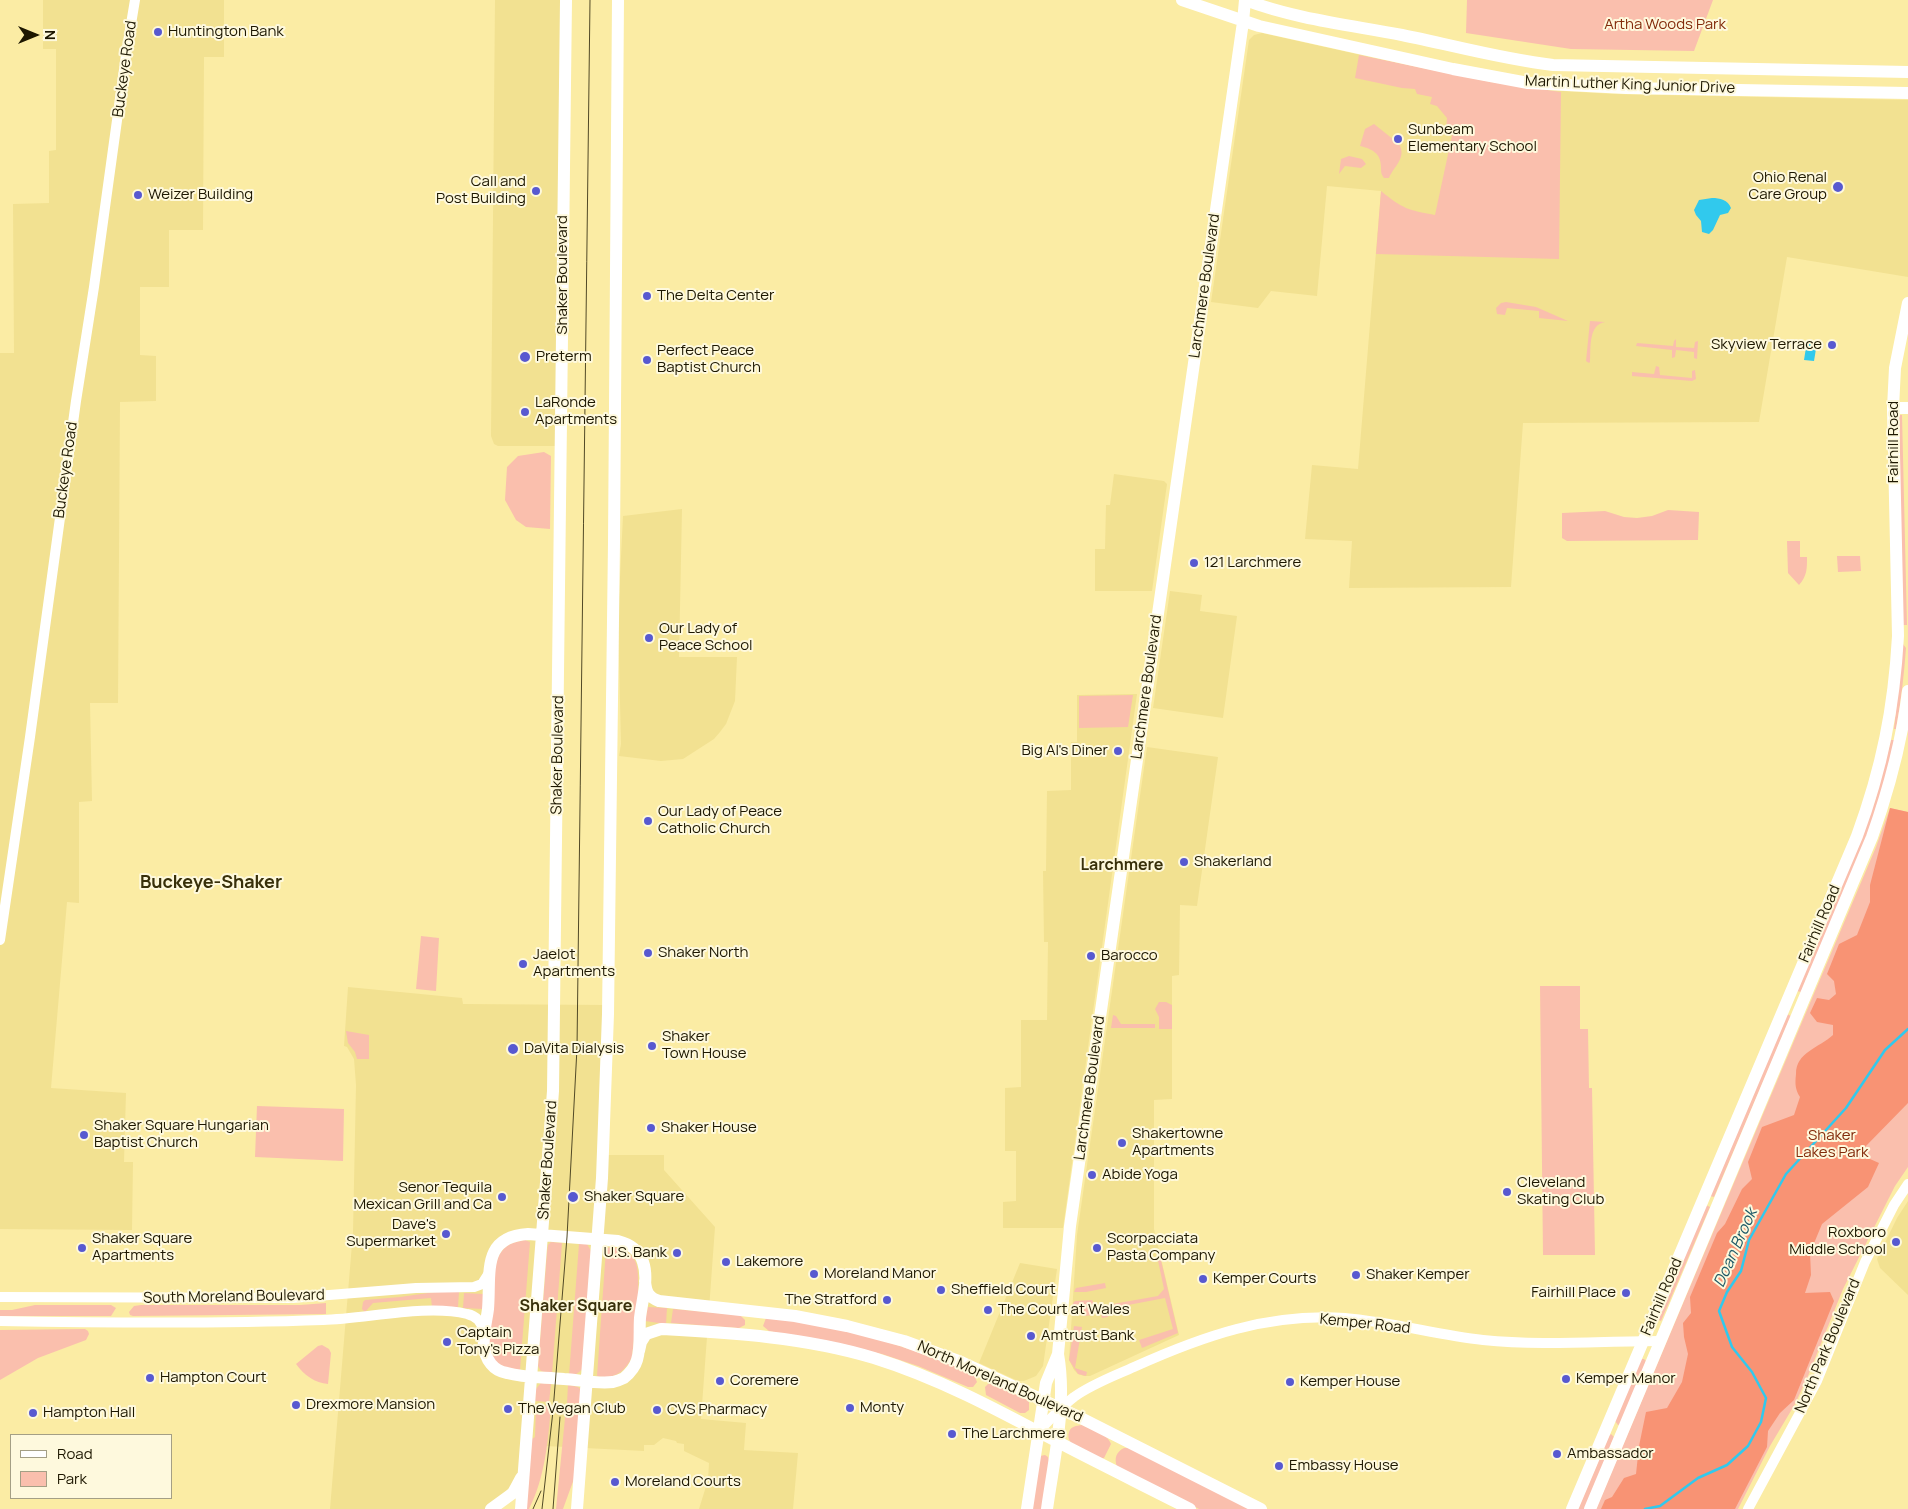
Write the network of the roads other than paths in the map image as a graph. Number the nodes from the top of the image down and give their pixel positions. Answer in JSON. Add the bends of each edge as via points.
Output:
{"nodes":[{"id":1,"x":135,"y":0,"type":"edge"},
{"id":2,"x":566,"y":0,"type":"edge"},
{"id":3,"x":618,"y":0,"type":"edge"},
{"id":4,"x":1182,"y":0,"type":"edge"},
{"id":5,"x":1245,"y":0,"type":"edge"},
{"id":6,"x":1244,"y":22,"type":"junction"},
{"id":7,"x":1908,"y":72,"type":"edge"},
{"id":8,"x":1908,"y":93,"type":"edge"},
{"id":9,"x":1908,"y":303,"type":"edge"},
{"id":10,"x":1893,"y":408,"type":"junction"},
{"id":11,"x":1908,"y":408,"type":"edge"},
{"id":12,"x":1908,"y":414,"type":"edge"},
{"id":13,"x":1908,"y":691,"type":"edge"},
{"id":14,"x":1888,"y":733,"type":"junction"},
{"id":15,"x":1901,"y":735,"type":"junction"},
{"id":16,"x":0,"y":940,"type":"edge"},
{"id":17,"x":1908,"y":1184,"type":"edge"},
{"id":18,"x":1704,"y":1198,"type":"junction"},
{"id":19,"x":1718,"y":1203,"type":"junction"},
{"id":20,"x":542,"y":1235,"type":"junction"},
{"id":21,"x":598,"y":1240,"type":"junction"},
{"id":22,"x":490,"y":1272,"type":"junction"},
{"id":23,"x":645,"y":1280,"type":"junction"},
{"id":24,"x":0,"y":1297,"type":"edge"},
{"id":25,"x":0,"y":1321,"type":"edge"},
{"id":26,"x":484,"y":1332,"type":"junction"},
{"id":27,"x":1643,"y":1341,"type":"junction"},
{"id":28,"x":1660,"y":1341,"type":"junction"},
{"id":29,"x":640,"y":1351,"type":"junction"},
{"id":30,"x":1058,"y":1354,"type":"junction"},
{"id":31,"x":532,"y":1377,"type":"junction"},
{"id":32,"x":587,"y":1381,"type":"junction"},
{"id":33,"x":1043,"y":1400,"type":"junction"},
{"id":34,"x":1060,"y":1408,"type":"junction"},
{"id":35,"x":1607,"y":1426,"type":"junction"},
{"id":36,"x":1039,"y":1431,"type":"junction"},
{"id":37,"x":1622,"y":1432,"type":"junction"},
{"id":38,"x":1056,"y":1441,"type":"junction"},
{"id":39,"x":523,"y":1471,"type":"junction"},
{"id":40,"x":576,"y":1507,"type":"edge"},
{"id":41,"x":491,"y":1509,"type":"edge"},
{"id":42,"x":521,"y":1509,"type":"edge"},
{"id":43,"x":1027,"y":1509,"type":"edge"},
{"id":44,"x":1047,"y":1509,"type":"edge"},
{"id":45,"x":1190,"y":1509,"type":"edge"},
{"id":46,"x":1262,"y":1509,"type":"edge"},
{"id":47,"x":1572,"y":1509,"type":"edge"},
{"id":48,"x":1590,"y":1509,"type":"edge"},
{"id":49,"x":1748,"y":1509,"type":"edge"}],
"edges":[{"from":1,"to":16,"type":"street","name":"Buckeye Road"},
{"from":2,"to":20,"type":"main road","name":"Shaker Boulevard","via":[[555,996],[553,1091]]},
{"from":3,"to":21,"type":"main road","via":[[608,1014]]},
{"from":4,"to":6,"type":"main road","name":"Martin Luther King Junior Drive"},
{"from":5,"to":6,"type":"main road","name":"Larchmere Boulevard"},
{"from":5,"to":7,"type":"main road","name":"Martin Luther King Junior Drive","via":[[1304,16],[1503,58],[1552,65]]},
{"from":6,"to":8,"type":"main road","name":"Martin Luther King Junior Drive","via":[[1453,69],[1537,84]]},
{"from":6,"to":30,"type":"main road","name":"Larchmere Boulevard","via":[[1070,1226]]},
{"from":9,"to":10,"type":"main road","name":"Fairhill Road","via":[[1896,368]]},
{"from":10,"to":11,"type":"main road"},
{"from":10,"to":14,"type":"main road","name":"Fairhill Road","via":[[1898,636]]},
{"from":11,"to":12,"type":"main road","name":"Fairhill Road"},
{"from":13,"to":15,"type":"main road","name":"Fairhill Road"},
{"from":14,"to":15,"type":"main road"},
{"from":14,"to":18,"type":"main road","name":"Fairhill Road","via":[[1879,771],[1856,836]]},
{"from":15,"to":19,"type":"main road","name":"Fairhill Road","via":[[1872,837]]},
{"from":17,"to":49,"type":"street","name":"North Park Boulevard","via":[[1865,1262],[1816,1381]]},
{"from":18,"to":19,"type":"main road"},
{"from":18,"to":27,"type":"main road","name":"Fairhill Road"},
{"from":19,"to":28,"type":"main road","name":"Fairhill Road"},
{"from":20,"to":21,"type":"main road"},
{"from":20,"to":22,"type":"main road","via":[[514,1235],[500,1242],[494,1250]]},
{"from":20,"to":31,"type":"main road","name":"Shaker Boulevard"},
{"from":21,"to":23,"type":"main road","via":[[632,1246],[643,1260]]},
{"from":21,"to":32,"type":"main road"},
{"from":22,"to":24,"type":"street","name":"South Moreland Boulevard","via":[[482,1284],[474,1287],[416,1288],[292,1298]]},
{"from":22,"to":26,"type":"main road"},
{"from":23,"to":29,"type":"main road"},
{"from":23,"to":33,"type":"main road","name":"North Moreland Boulevard","via":[[648,1295],[659,1301],[795,1316],[904,1341],[961,1362]]},
{"from":25,"to":26,"type":"street","name":"South Moreland Boulevard","via":[[286,1322],[440,1312],[476,1317]]},
{"from":26,"to":31,"type":"main road","via":[[486,1356],[497,1370]]},
{"from":27,"to":28,"type":"street","name":"Kemper Road"},
{"from":27,"to":34,"type":"street","name":"Kemper Road","via":[[1534,1344],[1481,1340],[1347,1319],[1272,1321],[1212,1335],[1176,1348],[1100,1382]]},
{"from":27,"to":35,"type":"main road","name":"Fairhill Road"},
{"from":28,"to":37,"type":"main road","name":"Fairhill Road"},
{"from":29,"to":32,"type":"main road","via":[[633,1369],[622,1379],[615,1382]]},
{"from":29,"to":36,"type":"main road","name":"North Moreland Boulevard","via":[[646,1334],[661,1330],[753,1336],[819,1346],[914,1372],[974,1397]]},
{"from":30,"to":33,"type":"main road","name":"Larchmere Boulevard"},
{"from":30,"to":34,"type":"main road","name":"Larchmere Boulevard","via":[[1062,1374]]},
{"from":31,"to":32,"type":"main road"},
{"from":31,"to":39,"type":"main road","name":"Shaker Boulevard"},
{"from":32,"to":40,"type":"main road"},
{"from":33,"to":34,"type":"main road","name":"North Moreland Boulevard"},
{"from":33,"to":36,"type":"main road","name":"Larchmere Boulevard"},
{"from":34,"to":36,"type":"street","name":"Kemper Road"},
{"from":34,"to":38,"type":"main road","name":"Larchmere Boulevard"},
{"from":34,"to":46,"type":"main road","name":"North Moreland Boulevard"},
{"from":35,"to":37,"type":"main road"},
{"from":35,"to":47,"type":"main road","name":"Fairhill Road"},
{"from":36,"to":38,"type":"main road","name":"North Moreland Boulevard"},
{"from":36,"to":43,"type":"main road","name":"Larchmere Boulevard"},
{"from":37,"to":48,"type":"main road","name":"Fairhill Road"},
{"from":38,"to":44,"type":"main road","name":"Larchmere Boulevard"},
{"from":38,"to":45,"type":"main road","name":"North Moreland Boulevard"},
{"from":39,"to":41,"type":"main road","via":[[513,1493]]},
{"from":39,"to":42,"type":"main road","name":"Shaker Boulevard"}]}
